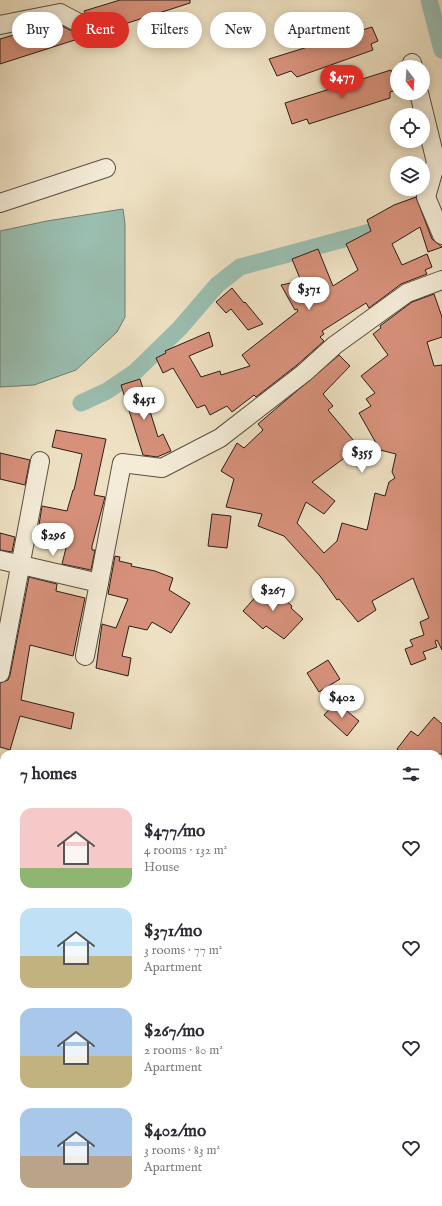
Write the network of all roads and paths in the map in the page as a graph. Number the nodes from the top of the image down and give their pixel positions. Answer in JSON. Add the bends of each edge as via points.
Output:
{"nodes":[{"id":1,"x":71,"y":19,"type":"edge"},
{"id":2,"x":0,"y":25,"type":"edge"},
{"id":3,"x":421,"y":100,"type":"edge"},
{"id":4,"x":106,"y":168,"type":"dead end"},
{"id":5,"x":0,"y":203,"type":"edge"},
{"id":6,"x":439,"y":230,"type":"edge"},
{"id":7,"x":442,"y":283,"type":"edge"},
{"id":8,"x":40,"y":461,"type":"dead end"},
{"id":9,"x":0,"y":560,"type":"edge"},
{"id":10,"x":21,"y":565,"type":"junction"},
{"id":11,"x":99,"y":583,"type":"junction"},
{"id":12,"x":85,"y":656,"type":"dead end"},
{"id":13,"x":0,"y":673,"type":"edge"}],
"edges":[{"from":1,"to":2,"type":"street","via":[[60,14]]},
{"from":3,"to":6,"type":"street","via":[[436,162],[426,197]]},
{"from":4,"to":5,"type":"street"},
{"from":7,"to":11,"type":"street","via":[[407,293],[335,345],[304,373],[220,438],[162,468],[122,463]]},
{"from":8,"to":10,"type":"street"},
{"from":9,"to":10,"type":"street"},
{"from":10,"to":11,"type":"street"},
{"from":10,"to":13,"type":"street"},
{"from":11,"to":12,"type":"street"}]}
